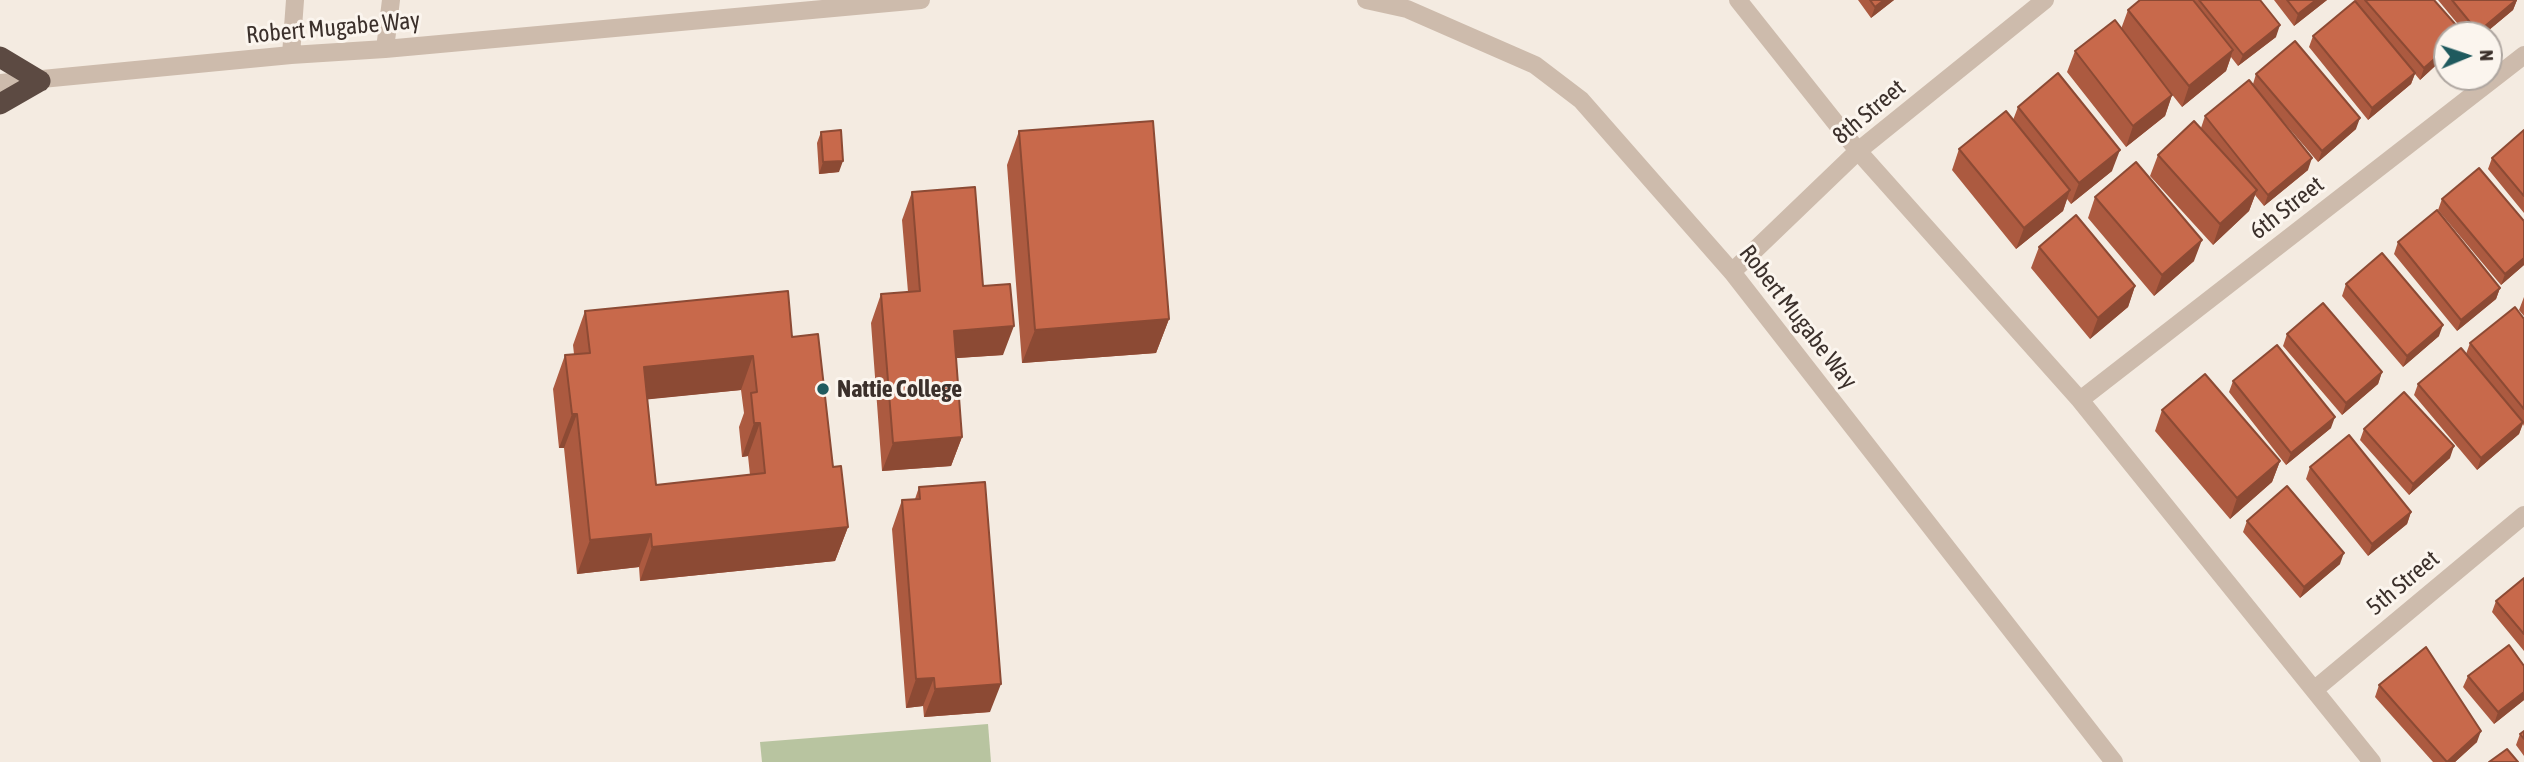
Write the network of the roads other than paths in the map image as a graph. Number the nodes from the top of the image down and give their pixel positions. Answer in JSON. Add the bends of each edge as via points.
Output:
{"nodes":[{"id":1,"x":295,"y":0,"type":"edge"},
{"id":2,"x":391,"y":0,"type":"edge"},
{"id":3,"x":921,"y":0,"type":"edge"},
{"id":4,"x":1366,"y":0,"type":"edge"},
{"id":5,"x":1738,"y":0,"type":"edge"},
{"id":6,"x":2045,"y":0,"type":"edge"},
{"id":7,"x":385,"y":49,"type":"junction"},
{"id":8,"x":291,"y":55,"type":"junction"},
{"id":9,"x":2524,"y":55,"type":"edge"},
{"id":10,"x":0,"y":57,"type":"edge"},
{"id":11,"x":40,"y":80,"type":"junction"},
{"id":12,"x":0,"y":83,"type":"edge"},
{"id":13,"x":0,"y":104,"type":"edge"},
{"id":14,"x":1858,"y":151,"type":"junction"},
{"id":15,"x":1732,"y":272,"type":"junction"},
{"id":16,"x":2080,"y":400,"type":"junction"},
{"id":17,"x":2524,"y":514,"type":"edge"},
{"id":18,"x":2314,"y":690,"type":"junction"},
{"id":19,"x":2114,"y":762,"type":"edge"},
{"id":20,"x":2372,"y":762,"type":"edge"}],
"edges":[{"from":1,"to":8,"type":"street"},
{"from":2,"to":7,"type":"street"},
{"from":3,"to":7,"type":"street","name":"Robert Mugabe Way"},
{"from":4,"to":15,"type":"street","name":"Robert Mugabe Way","via":[[1407,9],[1535,65],[1581,100]]},
{"from":5,"to":14,"type":"street"},
{"from":6,"to":14,"type":"street","name":"8th Street"},
{"from":7,"to":8,"type":"street","name":"Robert Mugabe Way"},
{"from":8,"to":11,"type":"street","name":"Robert Mugabe Way"},
{"from":9,"to":16,"type":"street","name":"6th Street"},
{"from":10,"to":11,"type":"highway"},
{"from":11,"to":12,"type":"street","name":"Robert Mugabe Way"},
{"from":11,"to":13,"type":"highway"},
{"from":14,"to":15,"type":"street","name":"8th Street"},
{"from":14,"to":16,"type":"street"},
{"from":15,"to":19,"type":"street","name":"Robert Mugabe Way"},
{"from":16,"to":18,"type":"street"},
{"from":17,"to":18,"type":"street","name":"5th Street"},
{"from":18,"to":20,"type":"street"}]}
